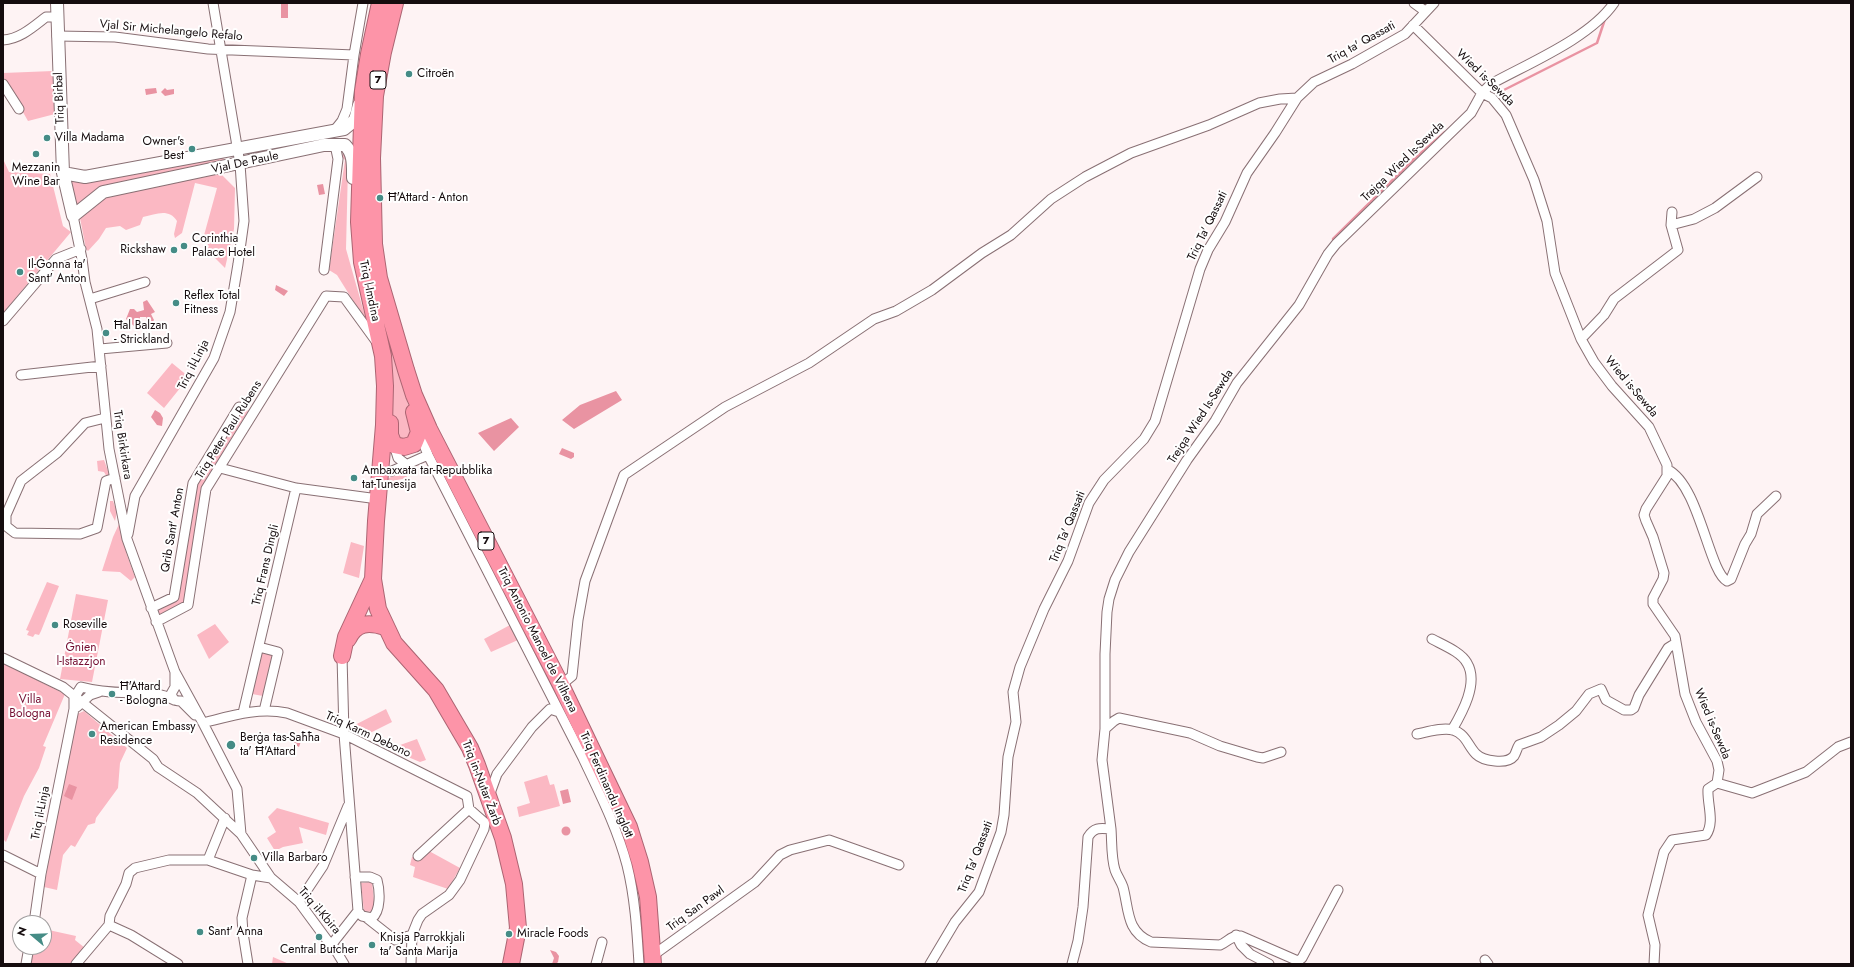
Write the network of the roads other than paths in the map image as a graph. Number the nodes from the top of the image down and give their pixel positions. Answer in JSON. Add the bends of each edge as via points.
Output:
{"nodes":[{"id":1,"x":57,"y":3,"type":"edge"},
{"id":2,"x":213,"y":3,"type":"edge"},
{"id":3,"x":363,"y":3,"type":"edge"},
{"id":4,"x":380,"y":3,"type":"edge"},
{"id":5,"x":395,"y":3,"type":"edge"},
{"id":6,"x":1414,"y":3,"type":"edge"},
{"id":7,"x":1434,"y":3,"type":"edge"},
{"id":8,"x":1614,"y":3,"type":"edge"},
{"id":9,"x":1426,"y":11,"type":"junction"},
{"id":10,"x":57,"y":16,"type":"junction"},
{"id":11,"x":1413,"y":25,"type":"junction"},
{"id":12,"x":57,"y":36,"type":"junction"},
{"id":13,"x":3,"y":40,"type":"edge"},
{"id":14,"x":219,"y":48,"type":"junction"},
{"id":15,"x":354,"y":55,"type":"junction"},
{"id":16,"x":3,"y":84,"type":"edge"},
{"id":17,"x":364,"y":91,"type":"junction"},
{"id":18,"x":1482,"y":93,"type":"junction"},
{"id":19,"x":1297,"y":98,"type":"junction"},
{"id":20,"x":19,"y":109,"type":"dead end"},
{"id":21,"x":334,"y":131,"type":"junction"},
{"id":22,"x":335,"y":145,"type":"junction"},
{"id":23,"x":236,"y":148,"type":"junction"},
{"id":24,"x":240,"y":164,"type":"junction"},
{"id":25,"x":64,"y":173,"type":"junction"},
{"id":26,"x":1757,"y":177,"type":"dead end"},
{"id":27,"x":1672,"y":212,"type":"dead end"},
{"id":28,"x":73,"y":216,"type":"junction"},
{"id":29,"x":359,"y":222,"type":"junction"},
{"id":30,"x":1671,"y":225,"type":"junction"},
{"id":31,"x":81,"y":249,"type":"junction"},
{"id":32,"x":324,"y":270,"type":"dead end"},
{"id":33,"x":379,"y":278,"type":"junction"},
{"id":34,"x":145,"y":282,"type":"dead end"},
{"id":35,"x":90,"y":299,"type":"junction"},
{"id":36,"x":3,"y":321,"type":"edge"},
{"id":37,"x":1581,"y":339,"type":"junction"},
{"id":38,"x":167,"y":343,"type":"dead end"},
{"id":39,"x":100,"y":349,"type":"junction"},
{"id":40,"x":383,"y":353,"type":"junction"},
{"id":41,"x":101,"y":366,"type":"junction"},
{"id":42,"x":20,"y":375,"type":"dead end"},
{"id":43,"x":239,"y":407,"type":"dead end"},
{"id":44,"x":105,"y":418,"type":"junction"},
{"id":45,"x":419,"y":432,"type":"junction"},
{"id":46,"x":394,"y":445,"type":"junction"},
{"id":47,"x":428,"y":455,"type":"junction"},
{"id":48,"x":407,"y":465,"type":"junction"},
{"id":49,"x":220,"y":468,"type":"junction"},
{"id":50,"x":1668,"y":470,"type":"junction"},
{"id":51,"x":392,"y":471,"type":"dead end"},
{"id":52,"x":115,"y":478,"type":"junction"},
{"id":53,"x":296,"y":488,"type":"junction"},
{"id":54,"x":1776,"y":496,"type":"dead end"},
{"id":55,"x":375,"y":498,"type":"junction"},
{"id":56,"x":127,"y":539,"type":"junction"},
{"id":57,"x":373,"y":579,"type":"junction"},
{"id":58,"x":151,"y":608,"type":"junction"},
{"id":59,"x":156,"y":622,"type":"junction"},
{"id":60,"x":385,"y":627,"type":"junction"},
{"id":61,"x":1432,"y":639,"type":"dead end"},
{"id":62,"x":1676,"y":643,"type":"junction"},
{"id":63,"x":259,"y":647,"type":"junction"},
{"id":64,"x":342,"y":656,"type":"junction"},
{"id":65,"x":3,"y":658,"type":"edge"},
{"id":66,"x":561,"y":685,"type":"junction"},
{"id":67,"x":99,"y":692,"type":"junction"},
{"id":68,"x":179,"y":694,"type":"junction"},
{"id":69,"x":74,"y":698,"type":"junction"},
{"id":70,"x":78,"y":706,"type":"junction"},
{"id":71,"x":264,"y":711,"type":"junction"},
{"id":72,"x":559,"y":712,"type":"junction"},
{"id":73,"x":244,"y":713,"type":"junction"},
{"id":74,"x":203,"y":723,"type":"junction"},
{"id":75,"x":1105,"y":729,"type":"junction"},
{"id":76,"x":1452,"y":730,"type":"junction"},
{"id":77,"x":344,"y":734,"type":"junction"},
{"id":78,"x":1417,"y":734,"type":"dead end"},
{"id":79,"x":1851,"y":742,"type":"edge"},
{"id":80,"x":1281,"y":752,"type":"dead end"},
{"id":81,"x":1717,"y":783,"type":"junction"},
{"id":82,"x":488,"y":798,"type":"junction"},
{"id":83,"x":349,"y":803,"type":"junction"},
{"id":84,"x":469,"y":809,"type":"junction"},
{"id":85,"x":224,"y":818,"type":"junction"},
{"id":86,"x":1111,"y":829,"type":"junction"},
{"id":87,"x":241,"y":834,"type":"junction"},
{"id":88,"x":3,"y":855,"type":"edge"},
{"id":89,"x":418,"y":856,"type":"dead end"},
{"id":90,"x":208,"y":860,"type":"junction"},
{"id":91,"x":899,"y":865,"type":"dead end"},
{"id":92,"x":41,"y":874,"type":"junction"},
{"id":93,"x":252,"y":875,"type":"junction"},
{"id":94,"x":356,"y":877,"type":"junction"},
{"id":95,"x":271,"y":878,"type":"junction"},
{"id":96,"x":1338,"y":890,"type":"dead end"},
{"id":97,"x":299,"y":902,"type":"junction"},
{"id":98,"x":35,"y":915,"type":"edge"},
{"id":99,"x":362,"y":915,"type":"junction"},
{"id":100,"x":109,"y":925,"type":"junction"},
{"id":101,"x":412,"y":934,"type":"junction"},
{"id":102,"x":1236,"y":936,"type":"junction"},
{"id":103,"x":602,"y":942,"type":"dead end"},
{"id":104,"x":332,"y":944,"type":"junction"},
{"id":105,"x":648,"y":961,"type":"edge"},
{"id":106,"x":76,"y":964,"type":"edge"},
{"id":107,"x":178,"y":964,"type":"edge"},
{"id":108,"x":248,"y":964,"type":"edge"},
{"id":109,"x":344,"y":964,"type":"edge"},
{"id":110,"x":411,"y":964,"type":"edge"},
{"id":111,"x":511,"y":964,"type":"edge"},
{"id":112,"x":596,"y":964,"type":"edge"},
{"id":113,"x":930,"y":964,"type":"edge"},
{"id":114,"x":1072,"y":964,"type":"edge"},
{"id":115,"x":1269,"y":964,"type":"edge"},
{"id":116,"x":1654,"y":964,"type":"edge"}],
"edges":[{"from":1,"to":10,"type":"main road","name":"Triq Birbal"},
{"from":2,"to":14,"type":"street","name":"Triq il-Linja"},
{"from":3,"to":15,"type":"street"},
{"from":4,"to":17,"type":"highway","name":"Triq l-Imdina","number":"7"},
{"from":5,"to":33,"type":"highway","name":"Triq Antonio Manoel de Vilhena","number":"7","via":[[375,96],[372,158],[374,244]]},
{"from":6,"to":9,"type":"street"},
{"from":7,"to":9,"type":"street","name":"Triq ta' Qassati"},
{"from":8,"to":18,"type":"street","name":"Trejqa Wied Is-Sewda","via":[[1607,13],[1580,35],[1491,84]]},
{"from":9,"to":11,"type":"street","name":"Triq ta' Qassati"},
{"from":10,"to":12,"type":"main road","name":"Triq Birbal"},
{"from":10,"to":13,"type":"street","via":[[46,17],[31,30]]},
{"from":11,"to":18,"type":"street","name":"Wied is-Sewda"},
{"from":11,"to":19,"type":"street","name":"Triq ta' Qassati","via":[[1405,34],[1314,82]]},
{"from":12,"to":14,"type":"street","name":"Vjal Sir Michelangelo Refalo","via":[[115,37],[208,49]]},
{"from":12,"to":25,"type":"main road","name":"Triq Birbal"},
{"from":14,"to":15,"type":"street","name":"Vjal Sir Michelangelo Refalo"},
{"from":14,"to":23,"type":"street","name":"Triq il-Linja"},
{"from":15,"to":21,"type":"street","via":[[348,109]]},
{"from":16,"to":20,"type":"street"},
{"from":17,"to":21,"type":"main road","name":"Vjal De Paule","via":[[355,120],[344,129]]},
{"from":17,"to":29,"type":"highway","name":"Triq l-Imdina","number":"7"},
{"from":18,"to":37,"type":"street","name":"Wied is-Sewda","via":[[1492,98],[1506,115],[1534,180],[1547,221],[1555,272]]},
{"from":18,"to":75,"type":"street","name":"Trejqa Wied Is-Sewda","via":[[1471,112],[1328,254],[1305,295],[1242,375],[1129,552],[1117,575],[1109,599],[1105,654]]},
{"from":19,"to":66,"type":"street","via":[[1259,103],[1209,125],[1131,153],[1085,177],[1050,199],[1011,235],[932,290],[896,311],[874,319],[809,363],[725,407],[624,475],[585,581],[572,676]]},
{"from":19,"to":113,"type":"street","name":"Triq Ta' Qassati","via":[[1247,173],[1225,222],[1208,250],[1200,269],[1159,410],[1150,430],[1104,480],[1093,496],[1068,561],[1041,615],[1014,683],[1016,722],[1008,757],[1001,832],[979,892],[955,922]]},
{"from":21,"to":23,"type":"main road","name":"Vjal De Paule"},
{"from":22,"to":24,"type":"main road","name":"Vjal De Paule","via":[[324,145]]},
{"from":22,"to":29,"type":"main road","via":[[345,145],[352,155],[355,207]]},
{"from":22,"to":32,"type":"street","via":[[338,159]]},
{"from":23,"to":24,"type":"street","name":"Triq il-Linja"},
{"from":23,"to":25,"type":"main road","name":"Vjal De Paule","via":[[85,177]]},
{"from":24,"to":28,"type":"main road","name":"Vjal De Paule","via":[[103,192]]},
{"from":24,"to":56,"type":"street","name":"Triq il-Linja","via":[[244,221],[230,312],[214,358],[135,496]]},
{"from":25,"to":28,"type":"main road","name":"Triq Birbal"},
{"from":26,"to":30,"type":"street","via":[[1715,208],[1694,219]]},
{"from":27,"to":30,"type":"street"},
{"from":28,"to":31,"type":"street","name":"Triq Birkirkara"},
{"from":29,"to":40,"type":"highway","name":"Triq l-Imdina","number":"7","via":[[362,262]]},
{"from":30,"to":37,"type":"street","via":[[1678,250],[1614,299],[1604,315]]},
{"from":31,"to":35,"type":"street","name":"Triq Birkirkara"},
{"from":31,"to":36,"type":"street","via":[[56,259]]},
{"from":33,"to":45,"type":"highway","via":[[402,381]]},
{"from":33,"to":66,"type":"highway","name":"Triq Antonio Manoel de Vilhena","number":"7","via":[[414,395],[429,429]]},
{"from":34,"to":35,"type":"street"},
{"from":35,"to":39,"type":"street","name":"Triq Birkirkara"},
{"from":37,"to":50,"type":"street","name":"Wied is-Sewda","via":[[1612,386],[1649,427]]},
{"from":38,"to":39,"type":"street"},
{"from":39,"to":41,"type":"street","name":"Triq Birkirkara"},
{"from":40,"to":46,"type":"highway","via":[[390,435]]},
{"from":40,"to":49,"type":"street","name":"Triq Peter Paul Rubens","via":[[344,296],[326,296]]},
{"from":40,"to":55,"type":"highway","name":"Triq l-Imdina","number":"7","via":[[384,425]]},
{"from":41,"to":42,"type":"street"},
{"from":41,"to":44,"type":"street","name":"Triq Birkirkara"},
{"from":43,"to":58,"type":"street","name":"Qrib Sant' Anton","via":[[193,483],[174,597]]},
{"from":44,"to":52,"type":"street","name":"Triq Birkirkara"},
{"from":44,"to":52,"type":"street","via":[[85,422],[57,453],[21,481],[6,515],[6,526],[15,533],[80,534],[97,528],[106,481]]},
{"from":45,"to":46,"type":"highway","via":[[414,444],[404,447]]},
{"from":45,"to":47,"type":"street","name":"Triq Ferdinandu Inglott"},
{"from":46,"to":48,"type":"street","via":[[398,458]]},
{"from":47,"to":48,"type":"street"},
{"from":47,"to":72,"type":"street","name":"Triq Ferdinandu Inglott"},
{"from":48,"to":51,"type":"street"},
{"from":49,"to":53,"type":"street"},
{"from":49,"to":59,"type":"street","name":"Triq Peter Paul Rubens","via":[[206,489],[188,605]]},
{"from":50,"to":54,"type":"street","via":[[1675,475],[1689,496],[1715,563],[1727,581],[1751,534],[1757,514]]},
{"from":50,"to":62,"type":"street","name":"Wied is-Sewda","via":[[1644,515],[1664,573],[1653,598],[1653,604],[1672,631]]},
{"from":52,"to":56,"type":"street","name":"Triq Birkirkara"},
{"from":53,"to":55,"type":"street"},
{"from":53,"to":63,"type":"street","name":"Triq Frans Dingli"},
{"from":55,"to":57,"type":"highway","name":"Triq l-Imdina","number":"7"},
{"from":56,"to":58,"type":"street","name":"Triq Birkirkara"},
{"from":57,"to":60,"type":"highway","name":"Triq in-Nutar Żarb","via":[[378,610]]},
{"from":57,"to":64,"type":"highway","via":[[346,637]]},
{"from":58,"to":59,"type":"street","name":"Triq Birkirkara"},
{"from":59,"to":68,"type":"street","name":"Triq Birkirkara","via":[[175,672]]},
{"from":60,"to":64,"type":"highway","via":[[374,623],[358,626],[352,632]]},
{"from":60,"to":82,"type":"highway","name":"Triq in-Nutar Żarb","via":[[394,643],[436,690],[449,711],[470,748]]},
{"from":61,"to":76,"type":"street","via":[[1461,656],[1470,672],[1466,702]]},
{"from":62,"to":76,"type":"street","via":[[1668,648],[1639,695],[1634,708],[1624,710],[1606,700],[1601,689],[1594,691],[1568,719],[1541,737],[1519,745],[1510,759],[1500,761],[1483,758],[1476,754],[1464,736]]},
{"from":62,"to":81,"type":"street","name":"Wied is-Sewda","via":[[1689,707],[1717,760]]},
{"from":63,"to":71,"type":"street","via":[[278,652]]},
{"from":63,"to":73,"type":"street","name":"Triq Frans Dingli"},
{"from":64,"to":77,"type":"street"},
{"from":65,"to":69,"type":"street","via":[[63,687]]},
{"from":66,"to":105,"type":"highway","name":"Triq Antonio Manoel de Vilhena","number":"7","via":[[629,827],[648,897]]},
{"from":67,"to":68,"type":"street"},
{"from":67,"to":69,"type":"street","via":[[81,687]]},
{"from":67,"to":70,"type":"street","via":[[90,695]]},
{"from":68,"to":74,"type":"street","name":"Triq Birkirkara"},
{"from":69,"to":70,"type":"street","name":"Triq il-Linja"},
{"from":70,"to":85,"type":"street","name":"Triq il-Kbira","via":[[153,759],[158,767],[197,793]]},
{"from":70,"to":92,"type":"street","name":"Triq il-Linja"},
{"from":71,"to":73,"type":"street","name":"Triq Karm Debono"},
{"from":71,"to":77,"type":"street","name":"Triq Karm Debono","via":[[287,713]]},
{"from":72,"to":82,"type":"street","via":[[550,709],[532,727],[497,774]]},
{"from":72,"to":105,"type":"street","name":"Triq Ferdinandu Inglott","via":[[600,794],[619,842],[627,865],[634,901],[638,942]]},
{"from":73,"to":74,"type":"street","name":"Triq Karm Debono"},
{"from":74,"to":87,"type":"street","name":"Triq Birkirkara","via":[[237,789]]},
{"from":75,"to":80,"type":"street","via":[[1119,718],[1190,733],[1220,746],[1257,757],[1263,758]]},
{"from":75,"to":86,"type":"street","name":"Trejqa Wied Is-Sewda","via":[[1103,768]]},
{"from":76,"to":78,"type":"street"},
{"from":77,"to":83,"type":"street"},
{"from":77,"to":84,"type":"street","name":"Triq Karm Debono","via":[[467,796]]},
{"from":79,"to":81,"type":"street","via":[[1838,747],[1806,772],[1752,793]]},
{"from":81,"to":116,"type":"street","name":"Wied is-Sewda","via":[[1708,789],[1711,823],[1706,836],[1672,840],[1664,852],[1648,915],[1655,945]]},
{"from":82,"to":111,"type":"highway","name":"Triq in-Nutar Żarb","via":[[503,838],[514,884],[518,928]]},
{"from":83,"to":94,"type":"street"},
{"from":83,"to":97,"type":"street","via":[[323,866]]},
{"from":84,"to":89,"type":"street"},
{"from":84,"to":101,"type":"street","name":"Triq Karm Debono","via":[[485,823],[468,866],[449,895],[422,914]]},
{"from":85,"to":87,"type":"street","name":"Triq il-Kbira"},
{"from":85,"to":90,"type":"street"},
{"from":86,"to":102,"type":"street","name":"Trejqa Wied Is-Sewda","via":[[1114,864],[1123,887],[1127,911],[1142,938],[1162,944],[1220,945]]},
{"from":86,"to":114,"type":"street","via":[[1098,828],[1088,837],[1083,907]]},
{"from":87,"to":95,"type":"street","name":"Triq il-Kbira"},
{"from":88,"to":92,"type":"street"},
{"from":90,"to":93,"type":"street"},
{"from":90,"to":100,"type":"street","via":[[169,860],[135,868],[129,873],[110,916]]},
{"from":91,"to":105,"type":"street","name":"Triq San Pawl","via":[[829,840],[801,846],[780,855],[755,882]]},
{"from":92,"to":98,"type":"street","name":"Triq il-Linja"},
{"from":93,"to":95,"type":"street"},
{"from":93,"to":108,"type":"street","via":[[242,918]]},
{"from":94,"to":99,"type":"street"},
{"from":94,"to":99,"type":"street","via":[[374,878],[378,884],[376,915],[372,918]]},
{"from":95,"to":97,"type":"street","name":"Triq il-Kbira"},
{"from":96,"to":102,"type":"street","via":[[1300,960],[1295,960],[1250,938]]},
{"from":97,"to":104,"type":"street","name":"Triq il-Kbira"},
{"from":99,"to":101,"type":"street","via":[[395,940]]},
{"from":99,"to":104,"type":"street"},
{"from":100,"to":106,"type":"street"},
{"from":100,"to":107,"type":"street","via":[[131,935]]},
{"from":101,"to":110,"type":"street"},
{"from":102,"to":115,"type":"street","via":[[1250,954]]},
{"from":103,"to":112,"type":"street"},
{"from":104,"to":109,"type":"street","name":"Triq il-Kbira"}]}
